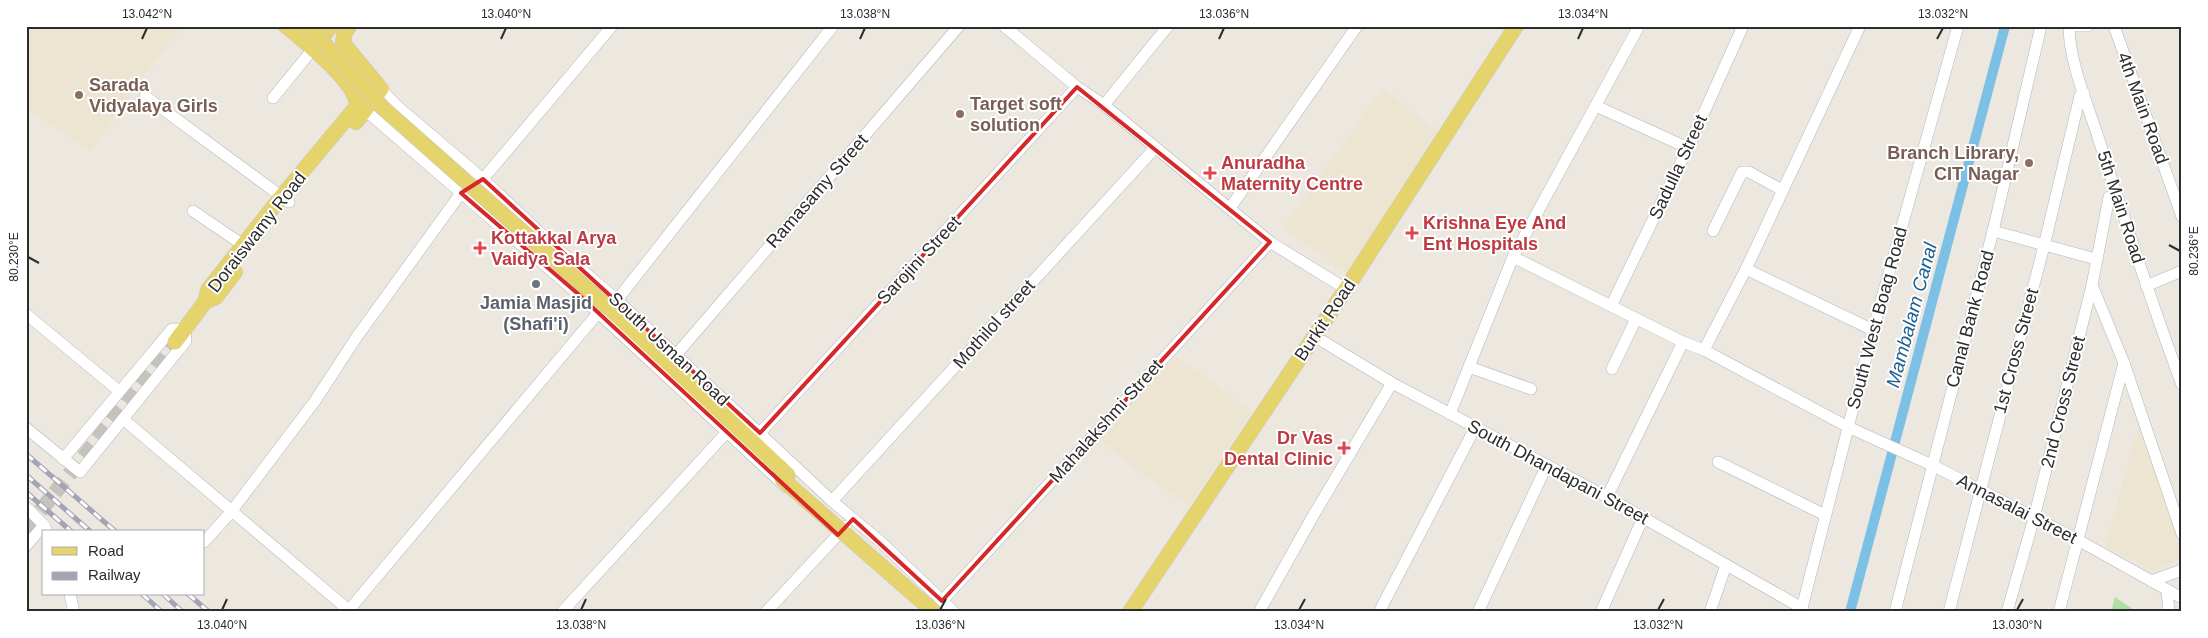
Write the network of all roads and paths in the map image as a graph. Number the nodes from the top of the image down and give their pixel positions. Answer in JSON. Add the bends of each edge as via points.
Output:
{"nodes":[{"id":1,"x":286,"y":26,"type":"edge"},
{"id":2,"x":308,"y":26,"type":"edge"},
{"id":3,"x":330,"y":26,"type":"edge"},
{"id":4,"x":350,"y":26,"type":"edge"},
{"id":5,"x":612,"y":26,"type":"edge"},
{"id":6,"x":833,"y":26,"type":"edge"},
{"id":7,"x":959,"y":26,"type":"edge"},
{"id":8,"x":1168,"y":26,"type":"edge"},
{"id":9,"x":1357,"y":26,"type":"edge"},
{"id":10,"x":1516,"y":26,"type":"edge"},
{"id":11,"x":1639,"y":26,"type":"edge"},
{"id":12,"x":1743,"y":26,"type":"edge"},
{"id":13,"x":1860,"y":26,"type":"edge"},
{"id":14,"x":1958,"y":26,"type":"edge"},
{"id":15,"x":2041,"y":26,"type":"edge"},
{"id":16,"x":2069,"y":26,"type":"edge"},
{"id":17,"x":2077,"y":26,"type":"edge"},
{"id":18,"x":2088,"y":26,"type":"edge"},
{"id":19,"x":2114,"y":26,"type":"edge"},
{"id":20,"x":1007,"y":27,"type":"edge"},
{"id":21,"x":313,"y":49,"type":"junction"},
{"id":22,"x":1077,"y":87,"type":"junction"},
{"id":23,"x":381,"y":89,"type":"junction"},
{"id":24,"x":2084,"y":93,"type":"junction"},
{"id":25,"x":145,"y":96,"type":"dead end"},
{"id":26,"x":273,"y":98,"type":"dead end"},
{"id":27,"x":1104,"y":105,"type":"junction"},
{"id":28,"x":1596,"y":106,"type":"junction"},
{"id":29,"x":362,"y":114,"type":"junction"},
{"id":30,"x":1155,"y":148,"type":"junction"},
{"id":31,"x":1688,"y":148,"type":"junction"},
{"id":32,"x":483,"y":179,"type":"junction"},
{"id":33,"x":1782,"y":190,"type":"junction"},
{"id":34,"x":461,"y":193,"type":"junction"},
{"id":35,"x":2117,"y":195,"type":"junction"},
{"id":36,"x":285,"y":199,"type":"junction"},
{"id":37,"x":1230,"y":208,"type":"junction"},
{"id":38,"x":193,"y":211,"type":"dead end"},
{"id":39,"x":2182,"y":217,"type":"edge"},
{"id":40,"x":1713,"y":231,"type":"dead end"},
{"id":41,"x":1993,"y":231,"type":"junction"},
{"id":42,"x":1270,"y":242,"type":"junction"},
{"id":43,"x":243,"y":245,"type":"junction"},
{"id":44,"x":2044,"y":246,"type":"junction"},
{"id":45,"x":1513,"y":257,"type":"junction"},
{"id":46,"x":2096,"y":259,"type":"junction"},
{"id":47,"x":1746,"y":269,"type":"junction"},
{"id":48,"x":2182,"y":271,"type":"edge"},
{"id":49,"x":2092,"y":285,"type":"junction"},
{"id":50,"x":2146,"y":286,"type":"junction"},
{"id":51,"x":1346,"y":289,"type":"junction"},
{"id":52,"x":594,"y":295,"type":"junction"},
{"id":53,"x":205,"y":302,"type":"junction"},
{"id":54,"x":1611,"y":306,"type":"junction"},
{"id":55,"x":609,"y":307,"type":"junction"},
{"id":56,"x":26,"y":314,"type":"edge"},
{"id":57,"x":1636,"y":319,"type":"junction"},
{"id":58,"x":185,"y":329,"type":"junction"},
{"id":59,"x":1873,"y":330,"type":"junction"},
{"id":60,"x":1314,"y":336,"type":"junction"},
{"id":61,"x":174,"y":342,"type":"tunnel mouth"},
{"id":62,"x":1683,"y":342,"type":"junction"},
{"id":63,"x":1704,"y":350,"type":"junction"},
{"id":64,"x":675,"y":356,"type":"junction"},
{"id":65,"x":2124,"y":363,"type":"junction"},
{"id":66,"x":1469,"y":367,"type":"junction"},
{"id":67,"x":1612,"y":369,"type":"dead end"},
{"id":68,"x":1392,"y":383,"type":"junction"},
{"id":69,"x":2182,"y":385,"type":"edge"},
{"id":70,"x":1531,"y":389,"type":"dead end"},
{"id":71,"x":119,"y":391,"type":"junction"},
{"id":72,"x":1450,"y":414,"type":"junction"},
{"id":73,"x":741,"y":416,"type":"junction"},
{"id":74,"x":123,"y":419,"type":"junction"},
{"id":75,"x":1848,"y":427,"type":"junction"},
{"id":76,"x":26,"y":428,"type":"edge"},
{"id":77,"x":1474,"y":428,"type":"junction"},
{"id":78,"x":727,"y":432,"type":"junction"},
{"id":79,"x":760,"y":433,"type":"junction"},
{"id":80,"x":63,"y":459,"type":"junction"},
{"id":81,"x":1718,"y":462,"type":"dead end"},
{"id":82,"x":1547,"y":465,"type":"junction"},
{"id":83,"x":1932,"y":465,"type":"junction"},
{"id":84,"x":780,"y":468,"type":"junction"},
{"id":85,"x":1980,"y":490,"type":"junction"},
{"id":86,"x":1607,"y":497,"type":"junction"},
{"id":87,"x":832,"y":501,"type":"junction"},
{"id":88,"x":26,"y":506,"type":"edge"},
{"id":89,"x":230,"y":512,"type":"junction"},
{"id":90,"x":1825,"y":515,"type":"junction"},
{"id":91,"x":1643,"y":518,"type":"junction"},
{"id":92,"x":2034,"y":518,"type":"junction"},
{"id":93,"x":853,"y":519,"type":"junction"},
{"id":94,"x":46,"y":528,"type":"edge"},
{"id":95,"x":42,"y":532,"type":"edge"},
{"id":96,"x":2182,"y":534,"type":"edge"},
{"id":97,"x":838,"y":535,"type":"junction"},
{"id":98,"x":2078,"y":540,"type":"junction"},
{"id":99,"x":205,"y":541,"type":"edge"},
{"id":100,"x":26,"y":546,"type":"edge"},
{"id":101,"x":1726,"y":565,"type":"junction"},
{"id":102,"x":2182,"y":570,"type":"edge"},
{"id":103,"x":2151,"y":581,"type":"junction"},
{"id":104,"x":2168,"y":590,"type":"junction"},
{"id":105,"x":70,"y":596,"type":"edge"},
{"id":106,"x":2182,"y":598,"type":"edge"},
{"id":107,"x":939,"y":608,"type":"edge"},
{"id":108,"x":1801,"y":610,"type":"edge"},
{"id":109,"x":350,"y":611,"type":"edge"},
{"id":110,"x":74,"y":612,"type":"edge"},
{"id":111,"x":562,"y":612,"type":"edge"},
{"id":112,"x":766,"y":612,"type":"edge"},
{"id":113,"x":927,"y":612,"type":"edge"},
{"id":114,"x":954,"y":612,"type":"edge"},
{"id":115,"x":1130,"y":612,"type":"edge"},
{"id":116,"x":1259,"y":612,"type":"edge"},
{"id":117,"x":1379,"y":612,"type":"edge"},
{"id":118,"x":1478,"y":612,"type":"edge"},
{"id":119,"x":1600,"y":612,"type":"edge"},
{"id":120,"x":1710,"y":612,"type":"edge"},
{"id":121,"x":1896,"y":612,"type":"edge"},
{"id":122,"x":1949,"y":612,"type":"edge"},
{"id":123,"x":2007,"y":612,"type":"edge"},
{"id":124,"x":2059,"y":612,"type":"edge"},
{"id":125,"x":2169,"y":612,"type":"edge"}],
"edges":[{"from":1,"to":21,"type":"main road","name":"Doraiswamy Road"},
{"from":2,"to":52,"type":"main road","bridge":true,"via":[[383,108]]},
{"from":3,"to":21,"type":"main road"},
{"from":4,"to":23,"type":"main road","via":[[343,43]]},
{"from":5,"to":32,"type":"street"},
{"from":6,"to":55,"type":"street"},
{"from":7,"to":64,"type":"street","name":"Ramasamy Street"},
{"from":8,"to":27,"type":"street"},
{"from":9,"to":37,"type":"street"},
{"from":10,"to":51,"type":"main road","name":"Burkit Road"},
{"from":11,"to":28,"type":"street"},
{"from":12,"to":31,"type":"street","name":"Sadulla Street"},
{"from":13,"to":33,"type":"street"},
{"from":14,"to":59,"type":"street","name":"South West Boag Road"},
{"from":15,"to":41,"type":"street","name":"Canal Bank Road"},
{"from":16,"to":24,"type":"street","name":"5th Main Road","via":[[2069,42]]},
{"from":17,"to":18,"type":"street"},
{"from":19,"to":39,"type":"street","name":"4th Main Road"},
{"from":20,"to":22,"type":"street"},
{"from":21,"to":26,"type":"street"},
{"from":21,"to":36,"type":"main road","name":"Doraiswamy Road","via":[[332,66],[358,103],[356,110]]},
{"from":22,"to":27,"type":"street"},
{"from":22,"to":79,"type":"street","name":"Sarojini Street"},
{"from":23,"to":29,"type":"main road","name":"Doraiswamy Road"},
{"from":23,"to":32,"type":"street","name":"South Usman Road"},
{"from":24,"to":35,"type":"street","name":"5th Main Road"},
{"from":24,"to":44,"type":"street","name":"1st Cross Street","via":[[2080,96]]},
{"from":25,"to":36,"type":"street"},
{"from":27,"to":30,"type":"street"},
{"from":28,"to":31,"type":"street"},
{"from":28,"to":45,"type":"street"},
{"from":29,"to":34,"type":"street","name":"South Usman Road","via":[[371,114]]},
{"from":29,"to":36,"type":"main road","name":"Doraiswamy Road"},
{"from":30,"to":37,"type":"street"},
{"from":30,"to":87,"type":"street","name":"Mothilol street"},
{"from":31,"to":54,"type":"street","name":"Sadulla Street"},
{"from":32,"to":34,"type":"street"},
{"from":32,"to":55,"type":"street","name":"South Usman Road","via":[[552,244]]},
{"from":33,"to":40,"type":"street","via":[[1749,172],[1742,172]]},
{"from":33,"to":47,"type":"street"},
{"from":34,"to":55,"type":"street","name":"South Usman Road"},
{"from":34,"to":89,"type":"street","via":[[356,338],[315,402]]},
{"from":35,"to":46,"type":"street","name":"2nd Cross Street","via":[[2109,197]]},
{"from":35,"to":50,"type":"street","name":"5th Main Road"},
{"from":36,"to":43,"type":"main road","name":"Doraiswamy Road"},
{"from":36,"to":53,"type":"main road","name":"Doraiswamy Road","via":[[216,297]]},
{"from":37,"to":42,"type":"street"},
{"from":38,"to":43,"type":"street"},
{"from":41,"to":44,"type":"street"},
{"from":41,"to":83,"type":"street","name":"Canal Bank Road"},
{"from":42,"to":51,"type":"street"},
{"from":42,"to":107,"type":"street","name":"Mahalakshmi Street"},
{"from":43,"to":53,"type":"main road","name":"Doraiswamy Road","via":[[208,290]]},
{"from":44,"to":46,"type":"street"},
{"from":44,"to":85,"type":"street","name":"1st Cross Street"},
{"from":45,"to":54,"type":"street","name":"Annasalai Street"},
{"from":45,"to":66,"type":"street"},
{"from":46,"to":49,"type":"street","name":"2nd Cross Street"},
{"from":47,"to":59,"type":"street"},
{"from":47,"to":63,"type":"street"},
{"from":48,"to":50,"type":"street"},
{"from":49,"to":65,"type":"street"},
{"from":49,"to":92,"type":"street","name":"2nd Cross Street"},
{"from":50,"to":69,"type":"street","name":"5th Main Road"},
{"from":51,"to":60,"type":"main road","name":"Burkit Road"},
{"from":52,"to":55,"type":"main road","bridge":true},
{"from":52,"to":73,"type":"main road","via":[[609,299],[734,415]]},
{"from":53,"to":58,"type":"main road"},
{"from":54,"to":57,"type":"street","name":"Annasalai Street"},
{"from":55,"to":64,"type":"street","name":"South Usman Road"},
{"from":55,"to":78,"type":"street","name":"South Usman Road"},
{"from":55,"to":84,"type":"main road"},
{"from":55,"to":109,"type":"street"},
{"from":56,"to":71,"type":"street"},
{"from":57,"to":62,"type":"street","name":"Annasalai Street"},
{"from":57,"to":67,"type":"street"},
{"from":58,"to":61,"type":"main road"},
{"from":58,"to":71,"type":"street","via":[[172,329]]},
{"from":58,"to":74,"type":"street","via":[[186,341]]},
{"from":59,"to":75,"type":"street","name":"South West Boag Road"},
{"from":60,"to":68,"type":"street","name":"South Dhandapani Street"},
{"from":60,"to":115,"type":"main road","name":"Burkit Road"},
{"from":62,"to":63,"type":"street","name":"Annasalai Street"},
{"from":62,"to":86,"type":"street"},
{"from":63,"to":75,"type":"street","name":"Annasalai Street"},
{"from":64,"to":73,"type":"street","name":"South Usman Road"},
{"from":65,"to":96,"type":"street"},
{"from":65,"to":98,"type":"street"},
{"from":66,"to":70,"type":"street"},
{"from":66,"to":72,"type":"street"},
{"from":68,"to":72,"type":"street","name":"South Dhandapani Street"},
{"from":68,"to":116,"type":"street"},
{"from":71,"to":80,"type":"street"},
{"from":72,"to":77,"type":"street","name":"South Dhandapani Street"},
{"from":73,"to":79,"type":"street","name":"South Usman Road"},
{"from":74,"to":80,"type":"street","via":[[80,472]]},
{"from":74,"to":89,"type":"street"},
{"from":75,"to":83,"type":"street","name":"Annasalai Street"},
{"from":75,"to":90,"type":"street","name":"South West Boag Road"},
{"from":76,"to":80,"type":"street"},
{"from":77,"to":82,"type":"street","name":"South Dhandapani Street"},
{"from":77,"to":117,"type":"street"},
{"from":78,"to":97,"type":"street","name":"South Usman Road"},
{"from":78,"to":111,"type":"street"},
{"from":79,"to":87,"type":"street","name":"South Usman Road"},
{"from":81,"to":90,"type":"street"},
{"from":82,"to":86,"type":"street","name":"South Dhandapani Street"},
{"from":82,"to":118,"type":"street"},
{"from":83,"to":85,"type":"street","name":"Annasalai Street"},
{"from":83,"to":121,"type":"street","name":"Canal Bank Road"},
{"from":84,"to":107,"type":"main road","name":"South Usman Road"},
{"from":84,"to":107,"type":"main road","bridge":true,"via":[[783,480]]},
{"from":85,"to":92,"type":"street","name":"Annasalai Street"},
{"from":85,"to":122,"type":"street","name":"1st Cross Street"},
{"from":86,"to":91,"type":"street","name":"South Dhandapani Street"},
{"from":87,"to":93,"type":"street","name":"South Usman Road"},
{"from":88,"to":94,"type":"street"},
{"from":89,"to":99,"type":"street"},
{"from":89,"to":109,"type":"street"},
{"from":90,"to":108,"type":"street","name":"South West Boag Road"},
{"from":91,"to":101,"type":"street","name":"South Dhandapani Street"},
{"from":91,"to":119,"type":"street"},
{"from":92,"to":98,"type":"street","name":"Annasalai Street"},
{"from":92,"to":123,"type":"street","name":"2nd Cross Street"},
{"from":93,"to":97,"type":"street"},
{"from":93,"to":107,"type":"street","name":"South Usman Road","via":[[882,543]]},
{"from":95,"to":100,"type":"street"},
{"from":97,"to":112,"type":"street"},
{"from":97,"to":113,"type":"street","name":"South Usman Road"},
{"from":98,"to":103,"type":"street","name":"Annasalai Street"},
{"from":98,"to":124,"type":"street"},
{"from":101,"to":108,"type":"street","name":"South Dhandapani Street"},
{"from":101,"to":120,"type":"street"},
{"from":102,"to":103,"type":"street"},
{"from":103,"to":104,"type":"street","name":"Annasalai Street"},
{"from":104,"to":106,"type":"street","name":"Annasalai Street"},
{"from":104,"to":125,"type":"street"},
{"from":105,"to":110,"type":"street"},
{"from":107,"to":114,"type":"street","name":"South Usman Road"}]}
